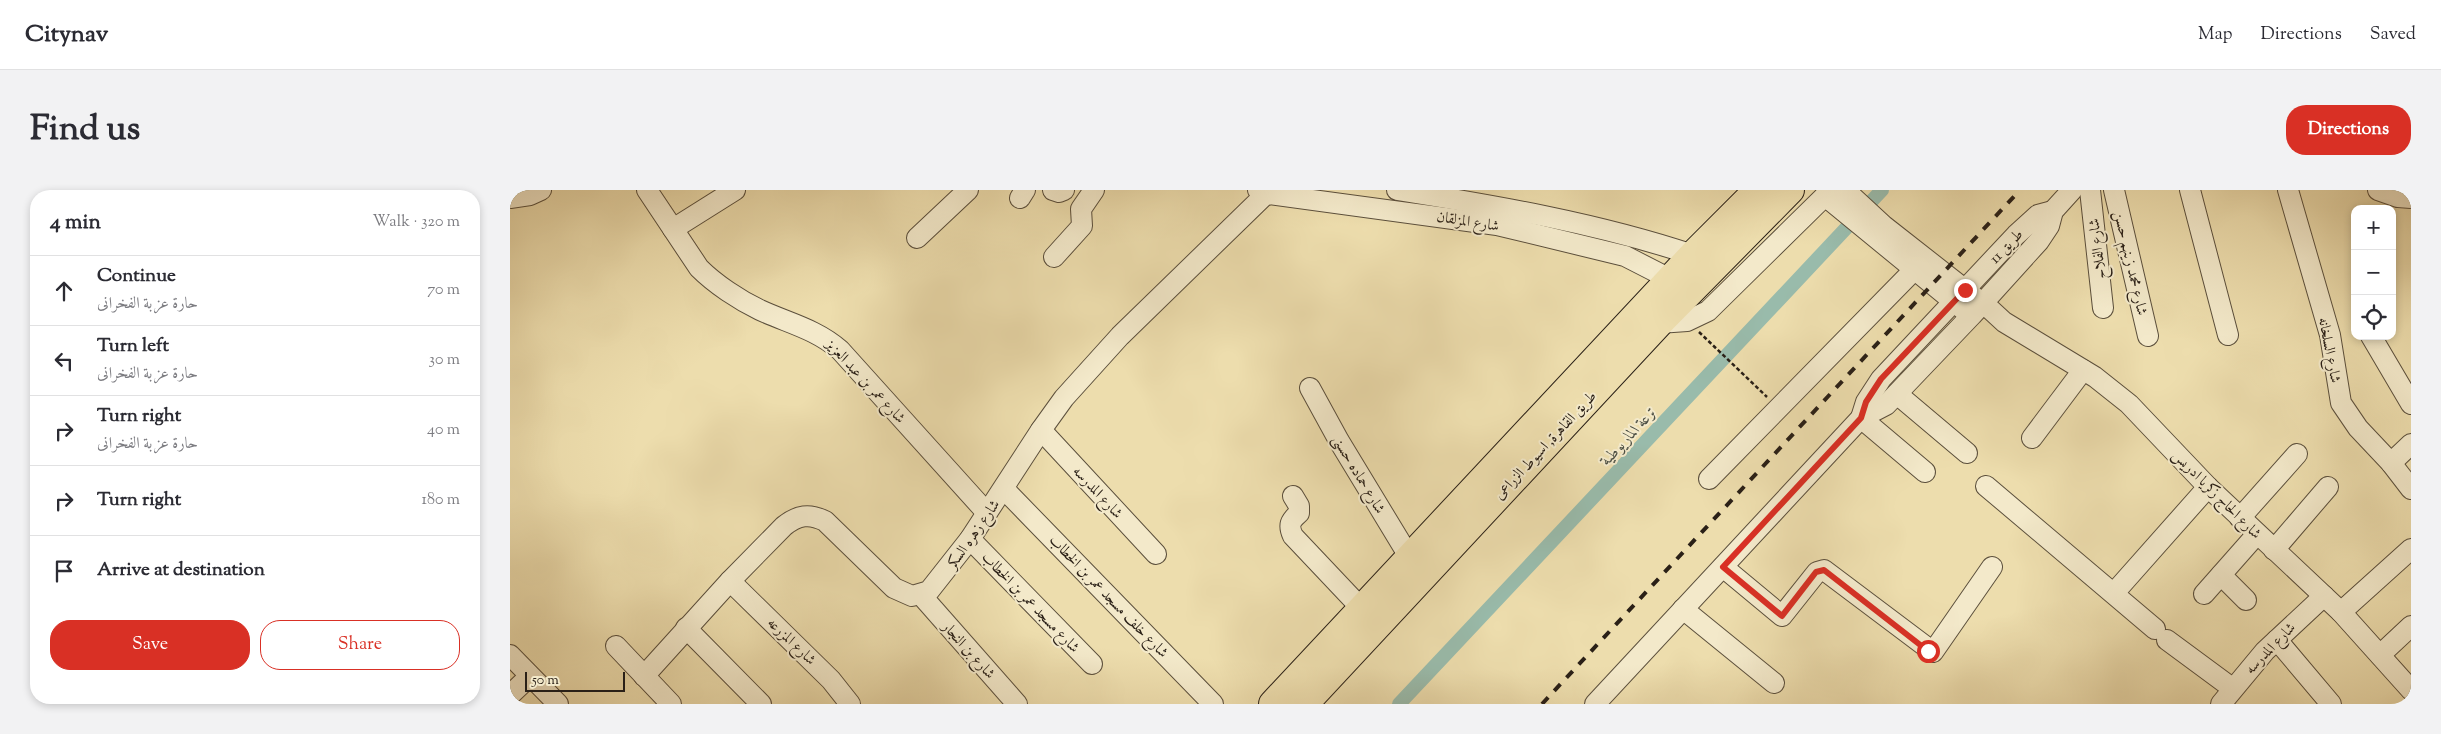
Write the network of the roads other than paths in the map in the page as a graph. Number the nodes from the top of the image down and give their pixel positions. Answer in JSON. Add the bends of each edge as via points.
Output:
{"nodes":[{"id":1,"x":541,"y":190,"type":"edge"},
{"id":2,"x":734,"y":190,"type":"edge"},
{"id":3,"x":968,"y":190,"type":"edge"},
{"id":4,"x":1053,"y":190,"type":"edge"},
{"id":5,"x":1064,"y":190,"type":"edge"},
{"id":6,"x":1094,"y":190,"type":"edge"},
{"id":7,"x":1397,"y":190,"type":"edge"},
{"id":8,"x":1758,"y":190,"type":"edge"},
{"id":9,"x":1790,"y":190,"type":"edge"},
{"id":10,"x":2072,"y":190,"type":"edge"},
{"id":11,"x":2090,"y":190,"type":"edge"},
{"id":12,"x":2114,"y":190,"type":"edge"},
{"id":13,"x":2190,"y":190,"type":"edge"},
{"id":14,"x":2288,"y":190,"type":"edge"},
{"id":15,"x":2378,"y":190,"type":"edge"},
{"id":16,"x":649,"y":191,"type":"edge"},
{"id":17,"x":1265,"y":191,"type":"edge"},
{"id":18,"x":1837,"y":195,"type":"edge"},
{"id":19,"x":510,"y":198,"type":"edge"},
{"id":20,"x":2411,"y":198,"type":"edge"},
{"id":21,"x":1390,"y":200,"type":"edge"},
{"id":22,"x":2053,"y":211,"type":"junction"},
{"id":23,"x":1499,"y":216,"type":"junction"},
{"id":24,"x":673,"y":229,"type":"junction"},
{"id":25,"x":1879,"y":231,"type":"junction"},
{"id":26,"x":917,"y":238,"type":"dead end"},
{"id":27,"x":1648,"y":240,"type":"junction"},
{"id":28,"x":1693,"y":255,"type":"junction"},
{"id":29,"x":1054,"y":257,"type":"dead end"},
{"id":30,"x":1638,"y":261,"type":"junction"},
{"id":31,"x":1914,"y":270,"type":"junction"},
{"id":32,"x":1670,"y":280,"type":"junction"},
{"id":33,"x":1959,"y":296,"type":"junction"},
{"id":34,"x":2103,"y":308,"type":"dead end"},
{"id":35,"x":1978,"y":309,"type":"junction"},
{"id":36,"x":1650,"y":318,"type":"junction"},
{"id":37,"x":2228,"y":335,"type":"dead end"},
{"id":38,"x":2148,"y":336,"type":"dead end"},
{"id":39,"x":2373,"y":340,"type":"edge"},
{"id":40,"x":2082,"y":370,"type":"junction"},
{"id":41,"x":1310,"y":388,"type":"dead end"},
{"id":42,"x":1897,"y":394,"type":"junction"},
{"id":43,"x":2411,"y":404,"type":"edge"},
{"id":44,"x":1861,"y":418,"type":"junction"},
{"id":45,"x":1040,"y":430,"type":"junction"},
{"id":46,"x":2032,"y":438,"type":"dead end"},
{"id":47,"x":2411,"y":444,"type":"edge"},
{"id":48,"x":1967,"y":452,"type":"dead end"},
{"id":49,"x":2297,"y":454,"type":"dead end"},
{"id":50,"x":2391,"y":463,"type":"junction"},
{"id":51,"x":1925,"y":472,"type":"dead end"},
{"id":52,"x":1709,"y":478,"type":"dead end"},
{"id":53,"x":1986,"y":486,"type":"dead end"},
{"id":54,"x":2328,"y":487,"type":"dead end"},
{"id":55,"x":2208,"y":488,"type":"junction"},
{"id":56,"x":1004,"y":489,"type":"junction"},
{"id":57,"x":2411,"y":489,"type":"edge"},
{"id":58,"x":1293,"y":496,"type":"dead end"},
{"id":59,"x":987,"y":513,"type":"junction"},
{"id":60,"x":2240,"y":518,"type":"junction"},
{"id":61,"x":2257,"y":534,"type":"junction"},
{"id":62,"x":970,"y":539,"type":"junction"},
{"id":63,"x":2411,"y":549,"type":"edge"},
{"id":64,"x":2274,"y":550,"type":"junction"},
{"id":65,"x":1156,"y":554,"type":"dead end"},
{"id":66,"x":1410,"y":558,"type":"junction"},
{"id":67,"x":1723,"y":567,"type":"junction"},
{"id":68,"x":1992,"y":567,"type":"dead end"},
{"id":69,"x":2220,"y":575,"type":"junction"},
{"id":70,"x":730,"y":582,"type":"junction"},
{"id":71,"x":2114,"y":593,"type":"junction"},
{"id":72,"x":2204,"y":594,"type":"dead end"},
{"id":73,"x":920,"y":595,"type":"junction"},
{"id":74,"x":2324,"y":596,"type":"junction"},
{"id":75,"x":2246,"y":600,"type":"dead end"},
{"id":76,"x":1362,"y":609,"type":"junction"},
{"id":77,"x":1684,"y":609,"type":"junction"},
{"id":78,"x":2341,"y":612,"type":"junction"},
{"id":79,"x":2411,"y":626,"type":"edge"},
{"id":80,"x":686,"y":628,"type":"junction"},
{"id":81,"x":2277,"y":640,"type":"junction"},
{"id":82,"x":616,"y":646,"type":"dead end"},
{"id":83,"x":510,"y":655,"type":"edge"},
{"id":84,"x":2380,"y":655,"type":"junction"},
{"id":85,"x":1092,"y":664,"type":"dead end"},
{"id":86,"x":644,"y":676,"type":"junction"},
{"id":87,"x":529,"y":677,"type":"junction"},
{"id":88,"x":1774,"y":683,"type":"dead end"},
{"id":89,"x":2411,"y":690,"type":"edge"},
{"id":90,"x":510,"y":695,"type":"edge"},
{"id":91,"x":2227,"y":696,"type":"edge"},
{"id":92,"x":558,"y":704,"type":"edge"},
{"id":93,"x":671,"y":704,"type":"edge"},
{"id":94,"x":762,"y":704,"type":"edge"},
{"id":95,"x":850,"y":704,"type":"edge"},
{"id":96,"x":1017,"y":704,"type":"edge"},
{"id":97,"x":1213,"y":704,"type":"edge"},
{"id":98,"x":1273,"y":704,"type":"edge"},
{"id":99,"x":1304,"y":704,"type":"edge"},
{"id":100,"x":1595,"y":704,"type":"edge"},
{"id":101,"x":2331,"y":704,"type":"edge"}],
"edges":[{"from":1,"to":19,"type":"street"},
{"from":2,"to":24,"type":"street"},
{"from":3,"to":26,"type":"street"},
{"from":4,"to":5,"type":"street"},
{"from":6,"to":29,"type":"street","via":[[1081,209],[1082,226]]},
{"from":7,"to":23,"type":"street","name":"شارع المزلقان"},
{"from":8,"to":28,"type":"highway","name":"طريق القاهرة, اسيوط الزراعى"},
{"from":9,"to":36,"type":"highway","name":"طريق القاهرة, اسيوط الزراعى"},
{"from":10,"to":22,"type":"street","name":"طريق 11"},
{"from":11,"to":34,"type":"street","name":"شارع الفلاح"},
{"from":12,"to":38,"type":"street","name":"شارع محمد زينهم حسن"},
{"from":13,"to":37,"type":"street"},
{"from":14,"to":50,"type":"street","name":"شارع السلخانه","via":[[2330,335],[2341,403],[2358,428]]},
{"from":15,"to":20,"type":"street"},
{"from":16,"to":24,"type":"street","name":"شارع عمر بن عبد العزيز"},
{"from":17,"to":21,"type":"street","name":"شارع المزلقان"},
{"from":17,"to":45,"type":"street","name":"شارع زهره السكر","via":[[1120,336]]},
{"from":18,"to":25,"type":"street"},
{"from":18,"to":36,"type":"street","via":[[1708,311],[1686,320]]},
{"from":21,"to":23,"type":"street","name":"شارع المزلقان"},
{"from":22,"to":33,"type":"street","name":"طريق 11","via":[[2038,215],[2027,224]]},
{"from":22,"to":35,"type":"street","name":"طريق 11","via":[[2049,226],[2038,241]]},
{"from":23,"to":27,"type":"street","name":"شارع المزلقان"},
{"from":23,"to":30,"type":"street","name":"شارع المزلقان"},
{"from":24,"to":59,"type":"street","name":"شارع عمر بن عبد العزيز","via":[[707,276],[760,309],[825,337],[840,350]]},
{"from":25,"to":31,"type":"street","name":"شارع الحاج زكريا ادريس"},
{"from":25,"to":33,"type":"street","name":"شارع الحاج زكريا ادريس"},
{"from":27,"to":28,"type":"street","name":"شارع المزلقان"},
{"from":27,"to":30,"type":"street"},
{"from":28,"to":32,"type":"highway","name":"طريق القاهرة, اسيوط الزراعى"},
{"from":30,"to":32,"type":"street","name":"شارع المزلقان"},
{"from":31,"to":33,"type":"street","name":"شارع الحاج زكريا ادريس"},
{"from":31,"to":52,"type":"street"},
{"from":32,"to":36,"type":"highway","name":"طريق القاهرة, اسيوط الزراعى"},
{"from":33,"to":35,"type":"street","name":"شارع الحاج زكريا ادريس"},
{"from":33,"to":44,"type":"street","name":"طريق 11","via":[[1881,379],[1866,402]]},
{"from":35,"to":40,"type":"street","name":"شارع الحاج زكريا ادريس"},
{"from":35,"to":42,"type":"street","name":"طريق 11"},
{"from":36,"to":66,"type":"highway","name":"طريق القاهرة, اسيوط الزراعى"},
{"from":36,"to":99,"type":"highway","name":"طريق القاهرة, اسيوط الزراعى"},
{"from":39,"to":43,"type":"street"},
{"from":40,"to":46,"type":"street"},
{"from":40,"to":55,"type":"street","name":"شارع الحاج زكريا ادريس","via":[[2130,404]]},
{"from":41,"to":66,"type":"street","name":"شارع حماده حسنى"},
{"from":42,"to":44,"type":"street","name":"طريق 11","via":[[1876,412]]},
{"from":42,"to":48,"type":"street"},
{"from":44,"to":51,"type":"street"},
{"from":44,"to":67,"type":"street"},
{"from":45,"to":56,"type":"street","name":"شارع زهره السكر"},
{"from":45,"to":65,"type":"street","name":"شارع المدرسه"},
{"from":47,"to":50,"type":"street"},
{"from":49,"to":60,"type":"street"},
{"from":50,"to":57,"type":"street","name":"شارع السلخانه"},
{"from":53,"to":71,"type":"street"},
{"from":54,"to":64,"type":"street"},
{"from":55,"to":60,"type":"street","name":"شارع الحاج زكريا ادريس"},
{"from":55,"to":71,"type":"street"},
{"from":56,"to":59,"type":"street","name":"شارع زهره السكر"},
{"from":56,"to":97,"type":"street","name":"شارع خلف مسجد عمر بن الخطاب"},
{"from":58,"to":76,"type":"street","via":[[1299,513],[1289,527],[1293,536]]},
{"from":59,"to":62,"type":"street","name":"شارع زهره السكر"},
{"from":60,"to":61,"type":"street","name":"شارع الحاج زكريا ادريس"},
{"from":61,"to":64,"type":"street","name":"شارع الحاج زكريا ادريس"},
{"from":61,"to":69,"type":"street"},
{"from":62,"to":73,"type":"street","name":"شارع زهره السكر","via":[[936,584]]},
{"from":62,"to":85,"type":"street","name":"شارع مسجد عمر بن الخطاب"},
{"from":63,"to":78,"type":"street"},
{"from":64,"to":74,"type":"street","name":"شارع الحاج زكريا ادريس"},
{"from":66,"to":76,"type":"highway","name":"طريق القاهرة, اسيوط الزراعى"},
{"from":67,"to":68,"type":"street","via":[[1782,616],[1816,572],[1824,570],[1933,652]]},
{"from":67,"to":77,"type":"street"},
{"from":69,"to":72,"type":"street"},
{"from":69,"to":75,"type":"street"},
{"from":70,"to":73,"type":"street","via":[[793,519],[814,516],[825,521],[894,588],[907,595]]},
{"from":70,"to":80,"type":"street"},
{"from":70,"to":95,"type":"street","name":"شارع المزرعه","via":[[831,680]]},
{"from":71,"to":91,"type":"street"},
{"from":73,"to":96,"type":"street","name":"شارع بن النجار"},
{"from":74,"to":78,"type":"street","name":"شارع الحاج زكريا ادريس"},
{"from":74,"to":81,"type":"street","name":"شارع المدرسه"},
{"from":76,"to":98,"type":"highway","name":"طريق القاهرة, اسيوط الزراعى"},
{"from":77,"to":88,"type":"street"},
{"from":77,"to":100,"type":"street"},
{"from":78,"to":84,"type":"street","name":"شارع الحاج زكريا ادريس"},
{"from":79,"to":84,"type":"street"},
{"from":80,"to":86,"type":"street"},
{"from":80,"to":94,"type":"street"},
{"from":81,"to":91,"type":"street","name":"شارع المدرسه"},
{"from":81,"to":101,"type":"street"},
{"from":82,"to":86,"type":"street"},
{"from":83,"to":87,"type":"street"},
{"from":84,"to":89,"type":"street","name":"شارع الحاج زكريا ادريس"},
{"from":86,"to":93,"type":"street"},
{"from":87,"to":90,"type":"street"},
{"from":87,"to":92,"type":"street"}]}
